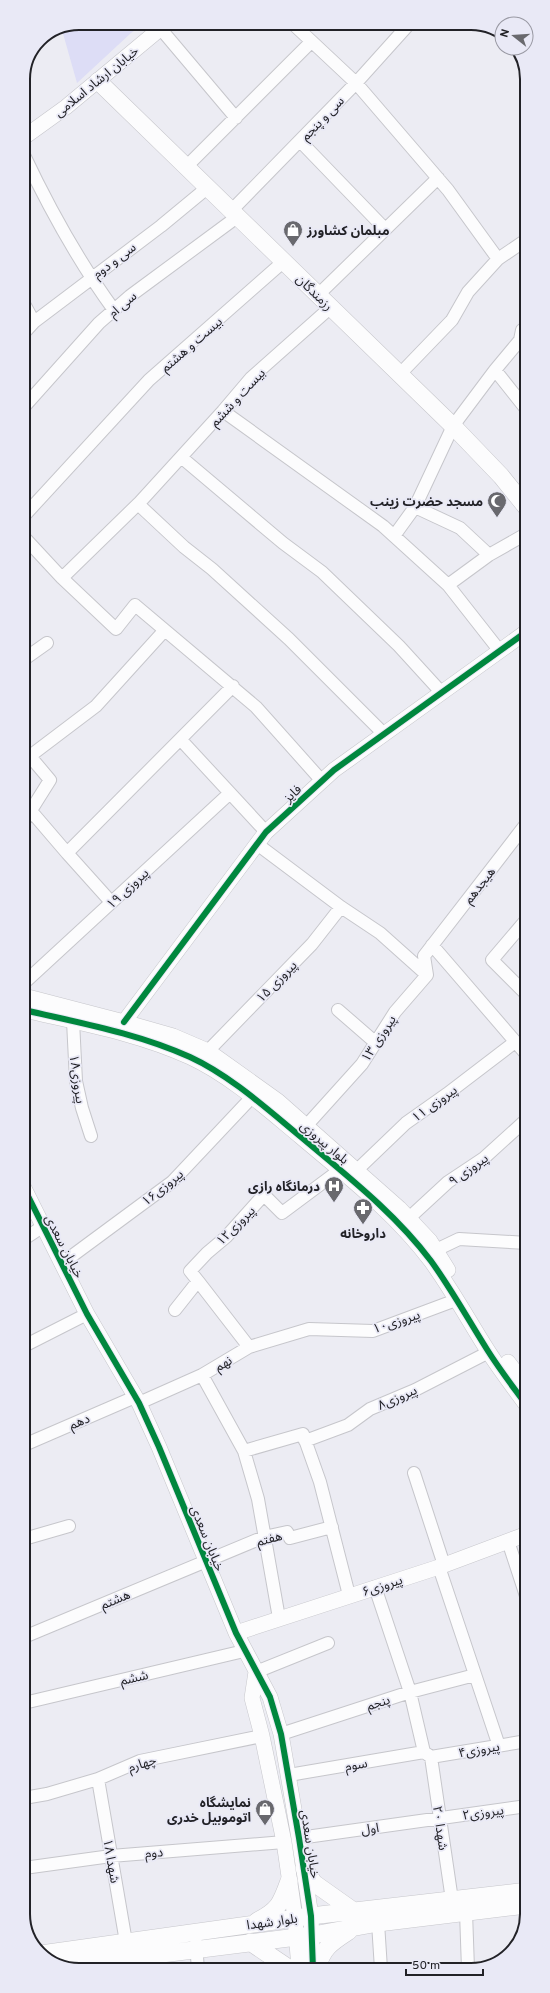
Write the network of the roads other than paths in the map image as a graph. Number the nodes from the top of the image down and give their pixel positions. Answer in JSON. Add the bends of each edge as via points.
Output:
{"nodes":[{"id":1,"x":156,"y":30,"type":"edge"},
{"id":2,"x":166,"y":30,"type":"edge"},
{"id":3,"x":299,"y":30,"type":"edge"},
{"id":4,"x":404,"y":30,"type":"edge"},
{"id":5,"x":311,"y":42,"type":"junction"},
{"id":6,"x":98,"y":81,"type":"junction"},
{"id":7,"x":356,"y":83,"type":"junction"},
{"id":8,"x":236,"y":118,"type":"junction"},
{"id":9,"x":30,"y":133,"type":"edge"},
{"id":10,"x":300,"y":141,"type":"junction"},
{"id":11,"x":186,"y":167,"type":"junction"},
{"id":12,"x":30,"y":168,"type":"edge"},
{"id":13,"x":438,"y":178,"type":"junction"},
{"id":14,"x":207,"y":188,"type":"junction"},
{"id":15,"x":234,"y":214,"type":"junction"},
{"id":16,"x":385,"y":229,"type":"junction"},
{"id":17,"x":520,"y":244,"type":"edge"},
{"id":18,"x":498,"y":259,"type":"junction"},
{"id":19,"x":284,"y":262,"type":"junction"},
{"id":20,"x":90,"y":278,"type":"junction"},
{"id":21,"x":318,"y":295,"type":"junction"},
{"id":22,"x":331,"y":307,"type":"junction"},
{"id":23,"x":114,"y":310,"type":"junction"},
{"id":24,"x":30,"y":315,"type":"edge"},
{"id":25,"x":34,"y":322,"type":"junction"},
{"id":26,"x":30,"y":326,"type":"edge"},
{"id":27,"x":520,"y":340,"type":"edge"},
{"id":28,"x":495,"y":370,"type":"junction"},
{"id":29,"x":400,"y":374,"type":"junction"},
{"id":30,"x":30,"y":400,"type":"edge"},
{"id":31,"x":520,"y":401,"type":"edge"},
{"id":32,"x":223,"y":412,"type":"junction"},
{"id":33,"x":453,"y":426,"type":"junction"},
{"id":34,"x":181,"y":457,"type":"junction"},
{"id":35,"x":520,"y":499,"type":"edge"},
{"id":36,"x":138,"y":504,"type":"junction"},
{"id":37,"x":415,"y":506,"type":"junction"},
{"id":38,"x":30,"y":508,"type":"edge"},
{"id":39,"x":394,"y":536,"type":"junction"},
{"id":40,"x":520,"y":537,"type":"edge"},
{"id":41,"x":30,"y":544,"type":"edge"},
{"id":42,"x":489,"y":555,"type":"junction"},
{"id":43,"x":62,"y":578,"type":"junction"},
{"id":44,"x":448,"y":585,"type":"junction"},
{"id":45,"x":164,"y":631,"type":"junction"},
{"id":46,"x":520,"y":636,"type":"edge"},
{"id":47,"x":47,"y":643,"type":"dead end"},
{"id":48,"x":499,"y":650,"type":"junction"},
{"id":49,"x":30,"y":655,"type":"edge"},
{"id":50,"x":233,"y":686,"type":"junction"},
{"id":51,"x":441,"y":692,"type":"junction"},
{"id":52,"x":384,"y":734,"type":"junction"},
{"id":53,"x":181,"y":740,"type":"junction"},
{"id":54,"x":30,"y":750,"type":"edge"},
{"id":55,"x":30,"y":756,"type":"edge"},
{"id":56,"x":322,"y":781,"type":"junction"},
{"id":57,"x":230,"y":793,"type":"junction"},
{"id":58,"x":31,"y":811,"type":"joint"},
{"id":59,"x":266,"y":832,"type":"junction"},
{"id":60,"x":520,"y":832,"type":"edge"},
{"id":61,"x":257,"y":844,"type":"junction"},
{"id":62,"x":66,"y":853,"type":"junction"},
{"id":63,"x":111,"y":902,"type":"junction"},
{"id":64,"x":341,"y":907,"type":"junction"},
{"id":65,"x":520,"y":927,"type":"edge"},
{"id":66,"x":432,"y":945,"type":"junction"},
{"id":67,"x":427,"y":975,"type":"junction"},
{"id":68,"x":30,"y":977,"type":"edge"},
{"id":69,"x":520,"y":988,"type":"edge"},
{"id":70,"x":30,"y":999,"type":"edge"},
{"id":71,"x":51,"y":1009,"type":"junction"},
{"id":72,"x":30,"y":1010,"type":"edge"},
{"id":73,"x":338,"y":1010,"type":"dead end"},
{"id":74,"x":73,"y":1021,"type":"junction"},
{"id":75,"x":124,"y":1022,"type":"junction"},
{"id":76,"x":515,"y":1042,"type":"junction"},
{"id":77,"x":376,"y":1043,"type":"junction"},
{"id":78,"x":520,"y":1047,"type":"edge"},
{"id":79,"x":208,"y":1051,"type":"junction"},
{"id":80,"x":252,"y":1097,"type":"junction"},
{"id":81,"x":307,"y":1125,"type":"junction"},
{"id":82,"x":520,"y":1125,"type":"edge"},
{"id":83,"x":91,"y":1136,"type":"dead end"},
{"id":84,"x":341,"y":1169,"type":"junction"},
{"id":85,"x":357,"y":1170,"type":"junction"},
{"id":86,"x":30,"y":1202,"type":"edge"},
{"id":87,"x":409,"y":1218,"type":"junction"},
{"id":88,"x":42,"y":1227,"type":"junction"},
{"id":89,"x":30,"y":1235,"type":"edge"},
{"id":90,"x":520,"y":1243,"type":"edge"},
{"id":91,"x":436,"y":1250,"type":"junction"},
{"id":92,"x":61,"y":1264,"type":"junction"},
{"id":93,"x":198,"y":1281,"type":"junction"},
{"id":94,"x":456,"y":1300,"type":"junction"},
{"id":95,"x":175,"y":1310,"type":"dead end"},
{"id":96,"x":87,"y":1314,"type":"junction"},
{"id":97,"x":309,"y":1329,"type":"joint"},
{"id":98,"x":30,"y":1343,"type":"edge"},
{"id":99,"x":249,"y":1348,"type":"junction"},
{"id":100,"x":489,"y":1352,"type":"junction"},
{"id":101,"x":202,"y":1376,"type":"junction"},
{"id":102,"x":520,"y":1378,"type":"edge"},
{"id":103,"x":520,"y":1396,"type":"edge"},
{"id":104,"x":137,"y":1400,"type":"junction"},
{"id":105,"x":305,"y":1441,"type":"junction"},
{"id":106,"x":30,"y":1443,"type":"edge"},
{"id":107,"x":244,"y":1451,"type":"junction"},
{"id":108,"x":414,"y":1473,"type":"dead end"},
{"id":109,"x":69,"y":1526,"type":"dead end"},
{"id":110,"x":332,"y":1528,"type":"junction"},
{"id":111,"x":30,"y":1537,"type":"edge"},
{"id":112,"x":264,"y":1537,"type":"junction"},
{"id":113,"x":520,"y":1537,"type":"edge"},
{"id":114,"x":508,"y":1541,"type":"junction"},
{"id":115,"x":205,"y":1561,"type":"junction"},
{"id":116,"x":441,"y":1566,"type":"junction"},
{"id":117,"x":520,"y":1578,"type":"edge"},
{"id":118,"x":375,"y":1587,"type":"junction"},
{"id":119,"x":349,"y":1596,"type":"junction"},
{"id":120,"x":279,"y":1618,"type":"junction"},
{"id":121,"x":236,"y":1633,"type":"junction"},
{"id":122,"x":30,"y":1634,"type":"edge"},
{"id":123,"x":328,"y":1643,"type":"dead end"},
{"id":124,"x":244,"y":1651,"type":"junction"},
{"id":125,"x":256,"y":1672,"type":"junction"},
{"id":126,"x":475,"y":1675,"type":"junction"},
{"id":127,"x":410,"y":1692,"type":"junction"},
{"id":128,"x":30,"y":1702,"type":"edge"},
{"id":129,"x":281,"y":1734,"type":"junction"},
{"id":130,"x":262,"y":1736,"type":"junction"},
{"id":131,"x":520,"y":1742,"type":"edge"},
{"id":132,"x":499,"y":1746,"type":"junction"},
{"id":133,"x":427,"y":1755,"type":"junction"},
{"id":134,"x":289,"y":1775,"type":"junction"},
{"id":135,"x":98,"y":1779,"type":"junction"},
{"id":136,"x":30,"y":1797,"type":"edge"},
{"id":137,"x":520,"y":1807,"type":"edge"},
{"id":138,"x":440,"y":1819,"type":"junction"},
{"id":139,"x":299,"y":1838,"type":"junction"},
{"id":140,"x":284,"y":1842,"type":"junction"},
{"id":141,"x":111,"y":1856,"type":"junction"},
{"id":142,"x":30,"y":1867,"type":"edge"},
{"id":143,"x":304,"y":1868,"type":"junction"},
{"id":144,"x":289,"y":1881,"type":"junction"},
{"id":145,"x":520,"y":1892,"type":"edge"},
{"id":146,"x":452,"y":1900,"type":"junction"},
{"id":147,"x":520,"y":1905,"type":"edge"},
{"id":148,"x":466,"y":1912,"type":"junction"},
{"id":149,"x":303,"y":1917,"type":"junction"},
{"id":150,"x":355,"y":1919,"type":"junction"},
{"id":151,"x":378,"y":1923,"type":"junction"},
{"id":152,"x":251,"y":1924,"type":"junction"},
{"id":153,"x":305,"y":1936,"type":"junction"},
{"id":154,"x":195,"y":1940,"type":"junction"},
{"id":155,"x":126,"y":1942,"type":"junction"},
{"id":156,"x":250,"y":1942,"type":"junction"},
{"id":157,"x":50,"y":1953,"type":"edge"},
{"id":158,"x":81,"y":1963,"type":"edge"},
{"id":159,"x":197,"y":1963,"type":"edge"},
{"id":160,"x":281,"y":1963,"type":"edge"},
{"id":161,"x":300,"y":1963,"type":"edge"},
{"id":162,"x":312,"y":1963,"type":"edge"},
{"id":163,"x":318,"y":1963,"type":"edge"},
{"id":164,"x":381,"y":1963,"type":"edge"},
{"id":165,"x":468,"y":1963,"type":"edge"}],
"edges":[{"from":1,"to":6,"type":"street","name":"خیابان ارشاد اسلامی"},
{"from":2,"to":8,"type":"street"},
{"from":3,"to":5,"type":"street"},
{"from":4,"to":7,"type":"street","name":"سی و پنجم"},
{"from":5,"to":7,"type":"street"},
{"from":5,"to":8,"type":"street"},
{"from":6,"to":9,"type":"street","name":"خیابان ارشاد اسلامی"},
{"from":6,"to":11,"type":"main road","name":"رزمندگان"},
{"from":7,"to":10,"type":"street","name":"سی و پنجم"},
{"from":7,"to":13,"type":"street"},
{"from":8,"to":11,"type":"street"},
{"from":10,"to":15,"type":"street","name":"سی و پنجم"},
{"from":10,"to":16,"type":"street"},
{"from":11,"to":14,"type":"main road","name":"رزمندگان"},
{"from":12,"to":20,"type":"street"},
{"from":13,"to":16,"type":"street"},
{"from":13,"to":18,"type":"street"},
{"from":14,"to":15,"type":"main road","name":"رزمندگان"},
{"from":14,"to":20,"type":"street","name":"سی و دوم","via":[[161,226]]},
{"from":15,"to":19,"type":"main road","name":"رزمندگان"},
{"from":15,"to":23,"type":"street","name":"سی ام"},
{"from":16,"to":21,"type":"street"},
{"from":17,"to":18,"type":"street"},
{"from":18,"to":29,"type":"street","via":[[468,292],[452,320]]},
{"from":19,"to":21,"type":"main road","name":"رزمندگان"},
{"from":19,"to":38,"type":"street","name":"بیست و هشتم","via":[[149,380]]},
{"from":20,"to":23,"type":"street"},
{"from":20,"to":25,"type":"street","name":"سی و دوم"},
{"from":21,"to":22,"type":"main road","name":"رزمندگان"},
{"from":22,"to":29,"type":"main road","name":"رزمندگان"},
{"from":22,"to":32,"type":"street","name":"بیست و ششم","via":[[251,378]]},
{"from":23,"to":30,"type":"street","name":"سی ام","via":[[99,323]]},
{"from":24,"to":25,"type":"street"},
{"from":25,"to":26,"type":"street","name":"سی و دوم"},
{"from":27,"to":28,"type":"street"},
{"from":28,"to":31,"type":"street"},
{"from":28,"to":33,"type":"street"},
{"from":29,"to":33,"type":"main road","name":"رزمندگان"},
{"from":32,"to":34,"type":"street","name":"بیست و ششم"},
{"from":32,"to":39,"type":"street"},
{"from":33,"to":35,"type":"main road","name":"رزمندگان"},
{"from":33,"to":37,"type":"street"},
{"from":34,"to":36,"type":"street","name":"بیست و ششم"},
{"from":34,"to":51,"type":"street","via":[[241,509],[322,572],[399,646]]},
{"from":36,"to":43,"type":"street","name":"بیست و ششم"},
{"from":36,"to":52,"type":"street","via":[[289,639]]},
{"from":37,"to":39,"type":"street"},
{"from":37,"to":42,"type":"street","via":[[460,528]]},
{"from":39,"to":44,"type":"street"},
{"from":40,"to":42,"type":"street"},
{"from":41,"to":43,"type":"street"},
{"from":42,"to":44,"type":"street"},
{"from":43,"to":45,"type":"street","via":[[116,629],[135,605]]},
{"from":44,"to":48,"type":"street"},
{"from":45,"to":50,"type":"street"},
{"from":45,"to":54,"type":"street","via":[[96,706]]},
{"from":46,"to":48,"type":"street","name":"فایز"},
{"from":47,"to":49,"type":"street"},
{"from":48,"to":51,"type":"street","name":"فایز"},
{"from":50,"to":53,"type":"street"},
{"from":50,"to":56,"type":"street","via":[[256,707]]},
{"from":51,"to":52,"type":"street","name":"فایز"},
{"from":52,"to":56,"type":"street","name":"فایز"},
{"from":53,"to":57,"type":"street"},
{"from":53,"to":62,"type":"street"},
{"from":55,"to":58,"type":"street","via":[[50,780]]},
{"from":56,"to":59,"type":"street","name":"فایز"},
{"from":57,"to":59,"type":"street"},
{"from":57,"to":63,"type":"street","name":"پیروزی ۱۹"},
{"from":58,"to":62,"type":"street"},
{"from":59,"to":61,"type":"street","name":"فایز"},
{"from":60,"to":66,"type":"street","name":"هیجدهم"},
{"from":61,"to":64,"type":"street"},
{"from":61,"to":75,"type":"street","name":"فایز"},
{"from":62,"to":63,"type":"street"},
{"from":63,"to":68,"type":"street","name":"پیروزی ۱۹"},
{"from":64,"to":67,"type":"street","via":[[380,933]]},
{"from":64,"to":79,"type":"street","name":"پیروزی ۱۵","via":[[312,944]]},
{"from":65,"to":69,"type":"street","via":[[492,960]]},
{"from":66,"to":67,"type":"street","via":[[424,956]]},
{"from":66,"to":76,"type":"street"},
{"from":67,"to":77,"type":"street","name":"پیروزی ۱۳","via":[[395,1012]]},
{"from":70,"to":71,"type":"street","name":"بلوار پیروزی"},
{"from":71,"to":72,"type":"street","name":"بلوار پیروزی"},
{"from":71,"to":74,"type":"street","name":"بلوار پیروزی"},
{"from":71,"to":75,"type":"street","name":"بلوار پیروزی"},
{"from":73,"to":77,"type":"street"},
{"from":74,"to":80,"type":"street","name":"بلوار پیروزی","via":[[157,1043],[198,1062]]},
{"from":74,"to":83,"type":"street","name":"پیروزی۱۸","via":[[76,1080]]},
{"from":75,"to":79,"type":"street","name":"بلوار پیروزی","via":[[173,1036]]},
{"from":76,"to":78,"type":"street"},
{"from":76,"to":85,"type":"street","name":"پیروزی ۱۱","via":[[406,1123]]},
{"from":77,"to":81,"type":"street","name":"پیروزی ۱۳","via":[[362,1064]]},
{"from":79,"to":81,"type":"street","name":"بلوار پیروزی"},
{"from":80,"to":84,"type":"street","name":"بلوار پیروزی"},
{"from":80,"to":92,"type":"street","name":"پیروزی۱۶","via":[[172,1182]]},
{"from":81,"to":85,"type":"street","name":"بلوار پیروزی"},
{"from":82,"to":87,"type":"street","name":"پیروزی ۹","via":[[484,1158],[448,1182]]},
{"from":84,"to":93,"type":"street","name":"پیروزی۱۲","via":[[282,1212],[266,1197],[261,1198],[226,1237],[190,1271]]},
{"from":84,"to":94,"type":"street","name":"بلوار پیروزی","via":[[400,1226],[430,1261]]},
{"from":85,"to":87,"type":"street","name":"بلوار پیروزی"},
{"from":86,"to":88,"type":"street","name":"خیابان سعدی"},
{"from":87,"to":91,"type":"street","name":"بلوار پیروزی"},
{"from":88,"to":89,"type":"street"},
{"from":88,"to":92,"type":"street","name":"خیابان سعدی"},
{"from":90,"to":91,"type":"street","via":[[459,1239]]},
{"from":91,"to":102,"type":"street","name":"بلوار پیروزی","via":[[496,1347]]},
{"from":92,"to":96,"type":"street","name":"خیابان سعدی"},
{"from":93,"to":95,"type":"street"},
{"from":93,"to":99,"type":"street"},
{"from":94,"to":97,"type":"street","name":"پیروزی۱۰","via":[[374,1331]]},
{"from":94,"to":100,"type":"street","name":"بلوار پیروزی"},
{"from":96,"to":98,"type":"street"},
{"from":96,"to":104,"type":"street","name":"خیابان سعدی"},
{"from":97,"to":99,"type":"street","name":"نهم"},
{"from":99,"to":101,"type":"street","name":"نهم"},
{"from":100,"to":103,"type":"street","name":"بلوار پیروزی"},
{"from":100,"to":105,"type":"street","name":"پیروزی۸","via":[[415,1390],[370,1409],[348,1424]]},
{"from":101,"to":104,"type":"street","name":"نهم"},
{"from":101,"to":107,"type":"street"},
{"from":104,"to":106,"type":"street","name":"دهم"},
{"from":104,"to":115,"type":"street","name":"خیابان سعدی","via":[[160,1447]]},
{"from":105,"to":107,"type":"street","via":[[303,1434]]},
{"from":105,"to":110,"type":"street","via":[[320,1482]]},
{"from":107,"to":112,"type":"street","via":[[258,1499]]},
{"from":108,"to":116,"type":"street"},
{"from":109,"to":111,"type":"street"},
{"from":110,"to":112,"type":"street","name":"هفتم","via":[[290,1538],[287,1532]]},
{"from":110,"to":119,"type":"street"},
{"from":112,"to":115,"type":"street","name":"هفتم"},
{"from":112,"to":120,"type":"street"},
{"from":113,"to":114,"type":"street","name":"پیروزی۶"},
{"from":114,"to":116,"type":"street","name":"پیروزی۶"},
{"from":114,"to":117,"type":"street"},
{"from":115,"to":121,"type":"street","name":"خیابان سعدی"},
{"from":115,"to":122,"type":"street","name":"هشتم"},
{"from":116,"to":118,"type":"street","name":"پیروزی۶"},
{"from":116,"to":126,"type":"street"},
{"from":118,"to":119,"type":"street","name":"پیروزی۶"},
{"from":118,"to":127,"type":"street","name":"شهدا ۲۰"},
{"from":119,"to":120,"type":"street","name":"پیروزی۶"},
{"from":120,"to":121,"type":"street","name":"پیروزی۶"},
{"from":121,"to":124,"type":"street","name":"خیابان سعدی"},
{"from":123,"to":125,"type":"street"},
{"from":124,"to":125,"type":"street","name":"خیابان سعدی"},
{"from":124,"to":128,"type":"street","name":"ششم"},
{"from":125,"to":129,"type":"street","name":"خیابان سعدی","via":[[270,1697]]},
{"from":125,"to":130,"type":"street","name":"خیابان سعدی","via":[[252,1698]]},
{"from":126,"to":127,"type":"street","name":"پنجم"},
{"from":126,"to":132,"type":"street"},
{"from":127,"to":129,"type":"street","name":"پنجم"},
{"from":127,"to":133,"type":"street","name":"شهدا ۲۰"},
{"from":129,"to":134,"type":"street","name":"خیابان سعدی"},
{"from":130,"to":135,"type":"street","name":"چهارم","via":[[140,1762]]},
{"from":130,"to":140,"type":"street","name":"خیابان سعدی"},
{"from":131,"to":132,"type":"street","name":"پیروزی۴"},
{"from":132,"to":133,"type":"street","name":"پیروزی۴"},
{"from":133,"to":134,"type":"street","name":"سوم"},
{"from":133,"to":138,"type":"street","name":"شهدا ۲۰"},
{"from":134,"to":139,"type":"street","name":"خیابان سعدی"},
{"from":135,"to":136,"type":"street","name":"چهارم"},
{"from":135,"to":141,"type":"street","name":"شهدا ۱۸"},
{"from":137,"to":138,"type":"street","name":"پیروزی۲"},
{"from":138,"to":139,"type":"street","name":"اول"},
{"from":138,"to":146,"type":"street","name":"شهدا ۲۰"},
{"from":139,"to":143,"type":"street","name":"خیابان سعدی"},
{"from":140,"to":141,"type":"street","name":"دوم"},
{"from":140,"to":144,"type":"street","name":"خیابان سعدی"},
{"from":141,"to":142,"type":"street","name":"دوم"},
{"from":141,"to":155,"type":"street","name":"شهدا ۱۸"},
{"from":143,"to":149,"type":"street","name":"خیابان سعدی"},
{"from":143,"to":150,"type":"main road","via":[[314,1884]]},
{"from":144,"to":149,"type":"street","name":"خیابان سعدی"},
{"from":144,"to":152,"type":"main road","via":[[273,1912]]},
{"from":145,"to":146,"type":"main road","name":"بلوار شهدا"},
{"from":146,"to":150,"type":"main road","name":"بلوار شهدا"},
{"from":147,"to":148,"type":"main road","name":"بلوار شهدا"},
{"from":148,"to":151,"type":"main road","name":"بلوار شهدا"},
{"from":148,"to":165,"type":"street"},
{"from":149,"to":150,"type":"main road","name":"بلوار شهدا"},
{"from":149,"to":152,"type":"main road","name":"بلوار شهدا"},
{"from":149,"to":153,"type":"street","name":"خیابان سعدی"},
{"from":150,"to":151,"type":"main road","name":"بلوار شهدا"},
{"from":150,"to":153,"type":"main road","name":"بلوار شهدا"},
{"from":150,"to":163,"type":"main road","via":[[327,1945]]},
{"from":151,"to":164,"type":"street"},
{"from":152,"to":154,"type":"main road","name":"بلوار شهدا"},
{"from":153,"to":156,"type":"main road","name":"بلوار شهدا"},
{"from":153,"to":161,"type":"street"},
{"from":153,"to":162,"type":"street"},
{"from":154,"to":155,"type":"main road","name":"بلوار شهدا"},
{"from":154,"to":156,"type":"main road","name":"بلوار شهدا"},
{"from":154,"to":158,"type":"main road","name":"بلوار شهدا"},
{"from":154,"to":159,"type":"street"},
{"from":155,"to":157,"type":"main road","name":"بلوار شهدا"},
{"from":156,"to":160,"type":"main road"}]}
